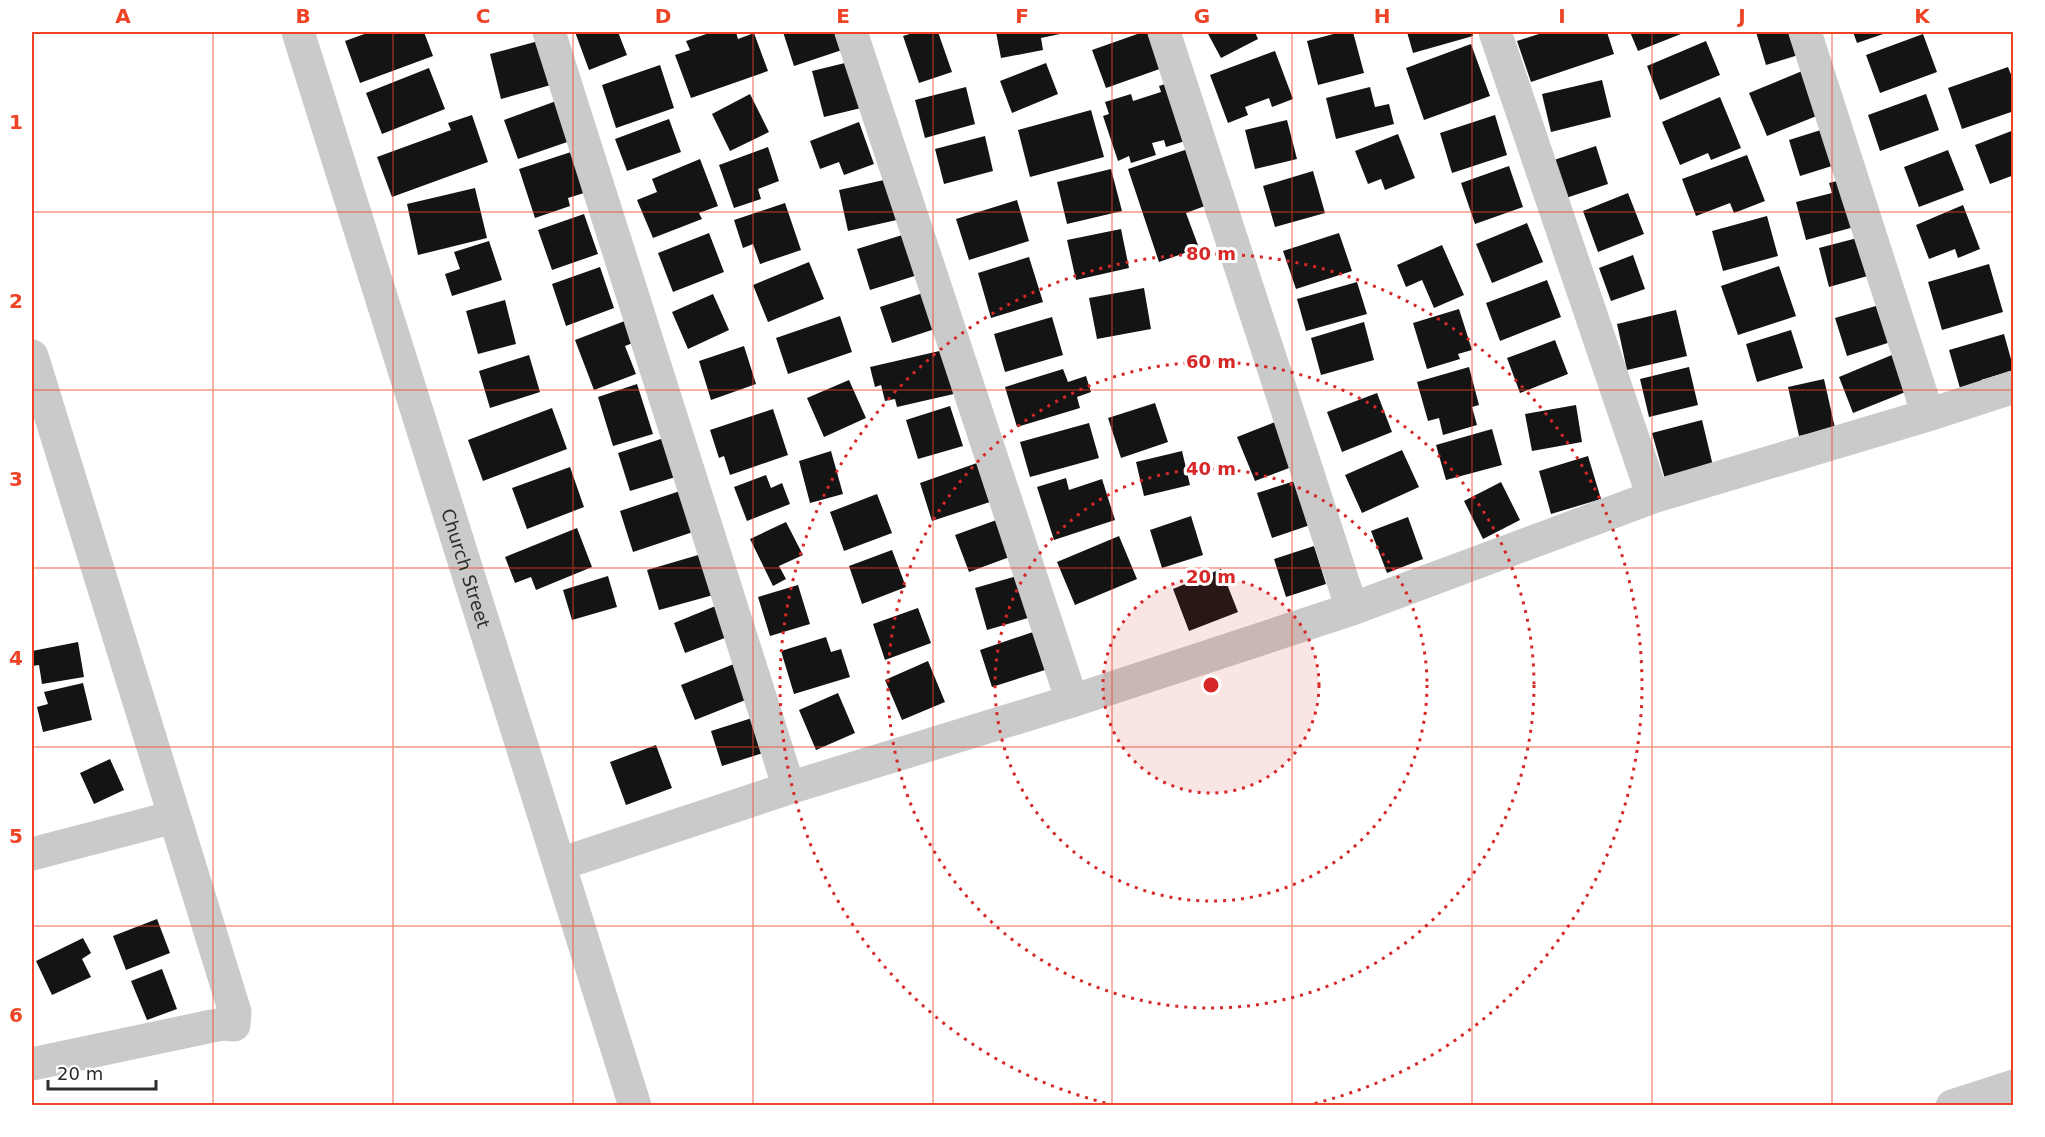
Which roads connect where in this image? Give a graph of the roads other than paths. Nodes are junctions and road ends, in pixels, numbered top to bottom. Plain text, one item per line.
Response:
1 (298, 32) edge
2 (549, 32) edge
3 (851, 32) edge
4 (1164, 32) edge
5 (1495, 32) edge
6 (1805, 32) edge
7 (32, 356) edge
8 (2013, 387) edge
9 (1928, 415) junction
10 (41, 421) edge
11 (1653, 497) junction
12 (1352, 609) junction
13 (1071, 701) junction
14 (789, 788) junction
15 (174, 817) junction
16 (32, 854) edge
17 (560, 864) junction
18 (32, 1064) edge
19 (2013, 1086) edge
20 (635, 1106) edge
21 (1952, 1106) edge

1 - 17 street, Church Street
2 - 14 street
3 - 13 street
4 - 12 street
5 - 11 street
6 - 9 street
7 - 10 street
8 - 9 street
9 - 11 street
10 - 15 street
11 - 12 street
12 - 13 street
13 - 14 street
14 - 17 street
15 - 16 street
15 - 18 street
17 - 20 street, Church Street
19 - 21 street

